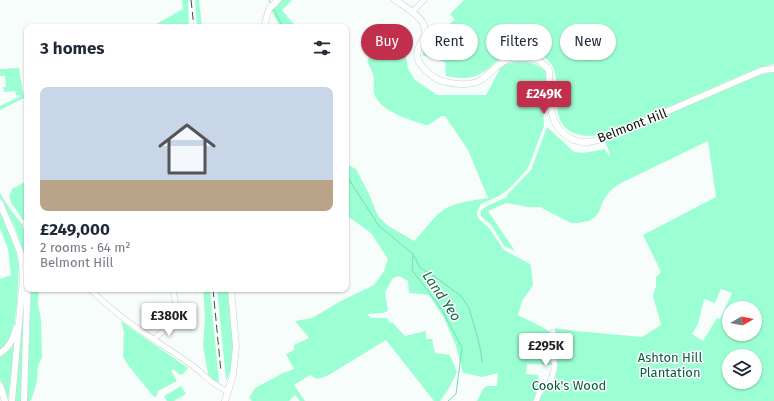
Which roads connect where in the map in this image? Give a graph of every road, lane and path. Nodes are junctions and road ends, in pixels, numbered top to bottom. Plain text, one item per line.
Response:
1 (395, 0) edge
2 (424, 0) edge
3 (274, 4) edge
4 (412, 12) junction
5 (265, 24) edge
6 (774, 69) edge
7 (0, 203) edge
8 (22, 261) junction
9 (24, 268) edge
10 (27, 292) edge
11 (93, 292) edge
12 (173, 292) edge
13 (231, 292) edge
14 (20, 315) junction
15 (553, 332) dead end
16 (154, 339) junction
17 (0, 353) edge
18 (0, 385) edge
19 (227, 391) junction
20 (5, 401) edge
21 (12, 401) edge
22 (24, 401) edge
23 (225, 401) edge
24 (536, 401) edge

1 - 4 main road, Belmont Hill
2 - 4 street
3 - 5 main road
4 - 6 main road, Belmont Hill
7 - 8 main road
8 - 9 main road
8 - 14 main road
10 - 22 main road
11 - 16 street
12 - 16 street
13 - 19 main road
14 - 17 main road
14 - 21 main road
15 - 24 street
16 - 19 street
18 - 20 main road
19 - 23 main road

